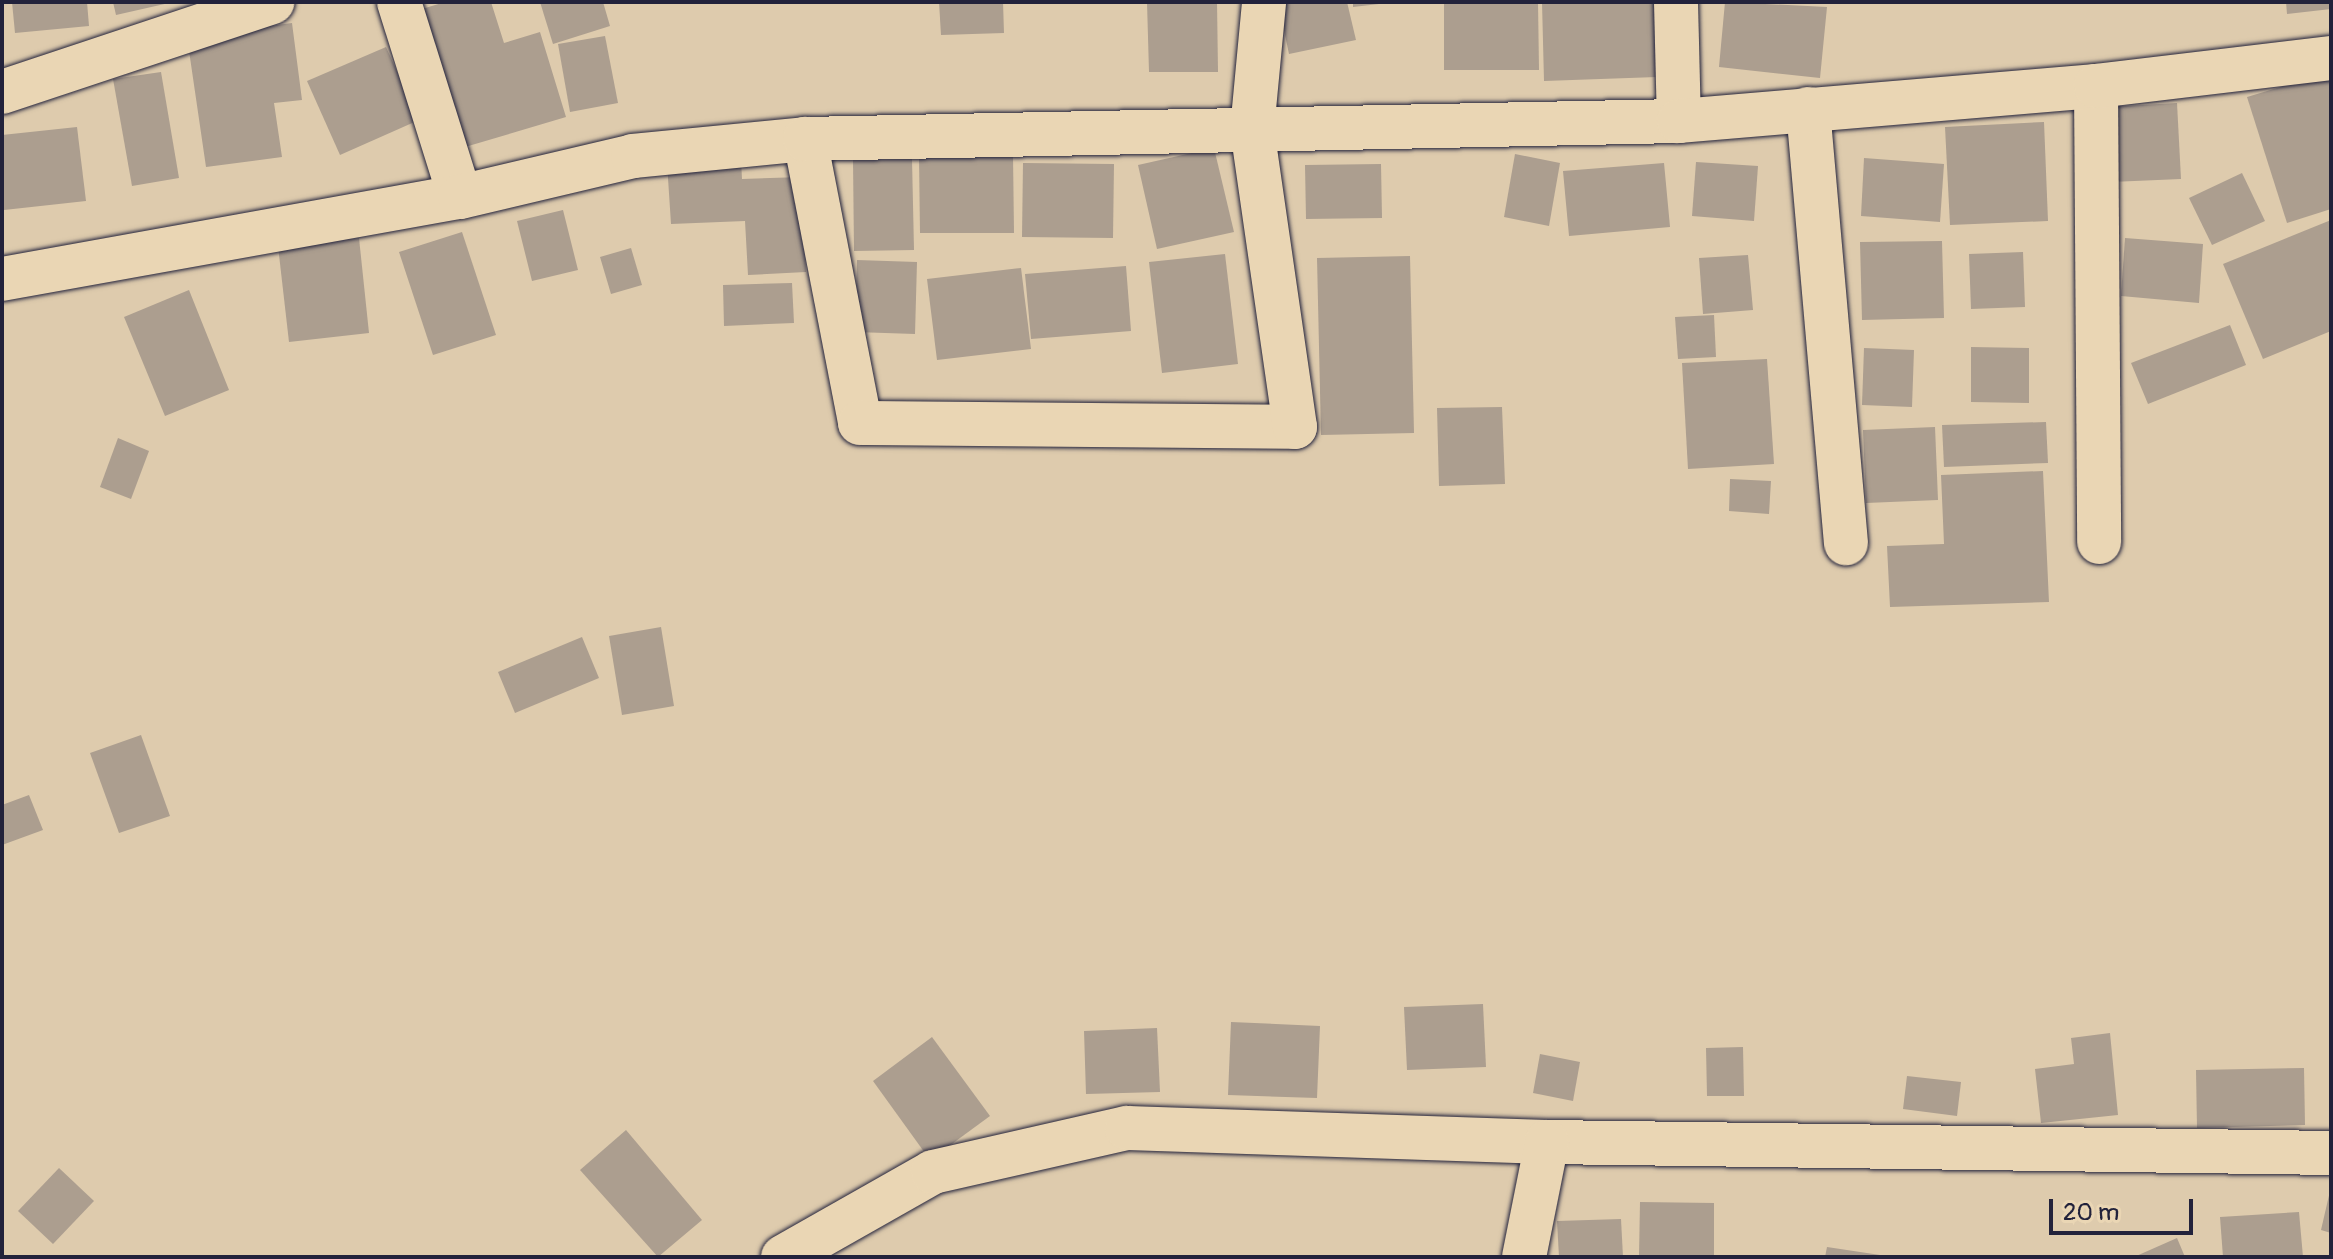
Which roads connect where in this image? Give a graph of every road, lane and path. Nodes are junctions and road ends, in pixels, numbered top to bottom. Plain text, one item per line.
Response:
1 (272, 2) edge
2 (399, 2) edge
3 (1264, 2) edge
4 (1676, 2) edge
5 (2331, 58) edge
6 (2096, 86) junction
7 (2, 92) edge
8 (1808, 109) junction
9 (1679, 121) junction
10 (1252, 130) junction
11 (805, 139) junction
12 (460, 197) junction
13 (2, 279) edge
14 (2099, 542) dead end
15 (1846, 543) dead end
16 (1547, 1142) junction
17 (2331, 1153) edge
18 (783, 1257) edge
19 (1524, 1257) edge

1 - 7 street
2 - 12 street
3 - 10 street
4 - 9 street
5 - 6 street
6 - 8 street
6 - 14 street
8 - 9 street
8 - 15 street
9 - 10 street
10 - 11 street
10 - 11 street
11 - 12 street
12 - 13 street
16 - 17 street
16 - 18 street
16 - 19 street

